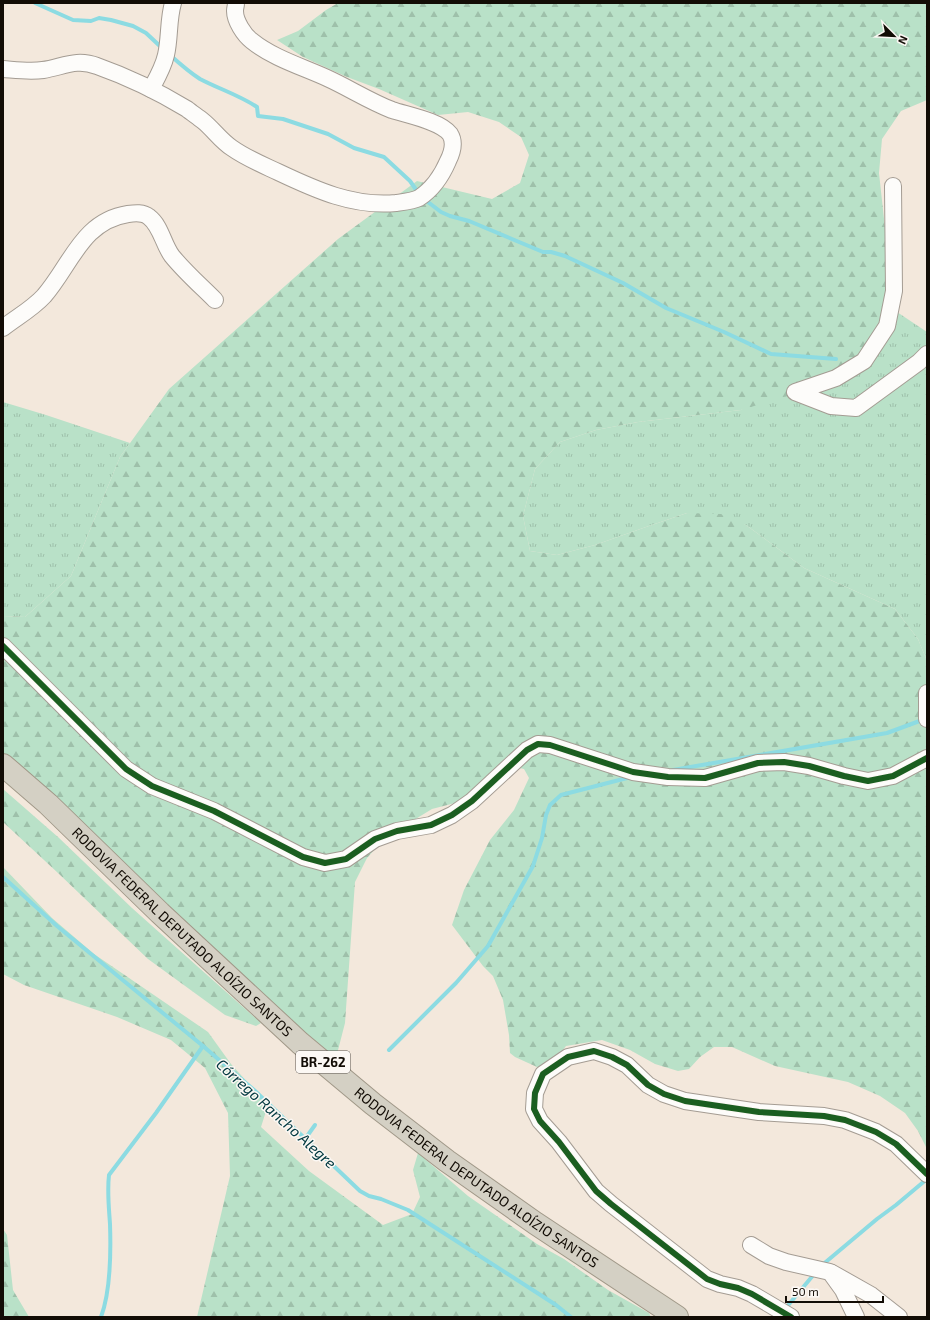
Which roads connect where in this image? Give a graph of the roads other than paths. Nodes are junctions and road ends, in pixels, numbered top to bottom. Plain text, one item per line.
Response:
1 (173, 3) edge
2 (236, 3) edge
3 (3, 69) edge
4 (151, 89) junction
5 (893, 186) dead end
6 (215, 300) dead end
7 (3, 328) edge
8 (927, 354) edge
9 (3, 646) edge
10 (927, 693) edge
11 (927, 720) edge
12 (927, 758) edge
13 (3, 765) edge
14 (927, 1174) edge
15 (750, 1245) dead end
16 (830, 1272) junction
17 (677, 1317) edge
18 (791, 1317) edge
19 (856, 1317) edge
20 (898, 1317) edge

1 - 4 street
2 - 4 street
3 - 4 street
5 - 8 street
6 - 7 street
9 - 12 street
10 - 11 street
13 - 17 highway, RODOVIA FEDERAL DEPUTADO ALOÍZIO SANTOS / BR-262
14 - 18 street
15 - 16 street
16 - 19 street
16 - 20 street

